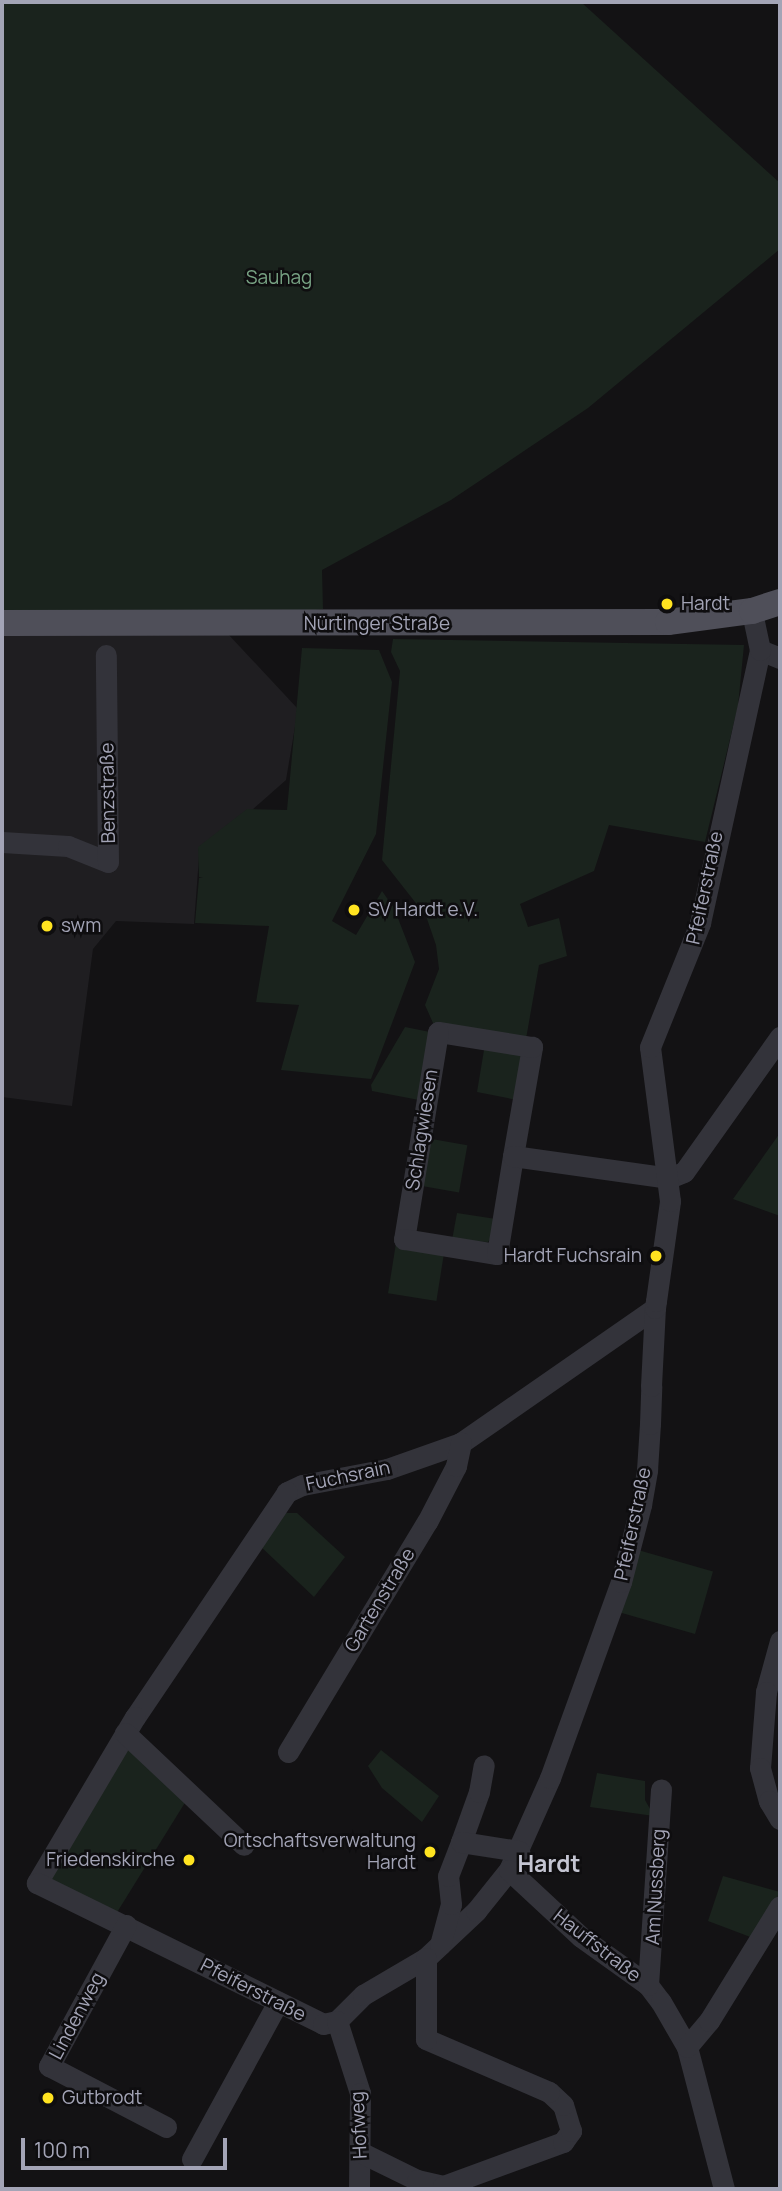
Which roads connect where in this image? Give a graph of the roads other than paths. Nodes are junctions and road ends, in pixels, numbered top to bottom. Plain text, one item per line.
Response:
1 (780, 602) edge
2 (752, 611) junction
3 (2, 623) edge
4 (760, 650) junction
5 (106, 655) dead end
6 (780, 658) edge
7 (2, 842) edge
8 (780, 1037) edge
9 (771, 1066) edge
10 (513, 1156) junction
11 (669, 1178) junction
12 (655, 1308) junction
13 (461, 1443) junction
14 (780, 1641) edge
15 (125, 1733) junction
16 (288, 1752) dead end
17 (484, 1765) dead end
18 (661, 1789) dead end
19 (780, 1819) edge
20 (461, 1842) junction
21 (244, 1844) dead end
22 (519, 1851) junction
23 (509, 1870) junction
24 (37, 1883) joint
25 (780, 1906) edge
26 (126, 1925) junction
27 (432, 1953) junction
28 (648, 1985) junction
29 (278, 2002) junction
30 (337, 2021) junction
31 (687, 2047) junction
32 (166, 2127) dead end
33 (362, 2153) junction
34 (192, 2159) dead end
35 (359, 2189) edge
36 (724, 2189) edge

1 - 2 main road, Nürtinger Straße
2 - 3 main road, Nürtinger Straße
2 - 4 street, Pfeiferstraße
4 - 6 street
4 - 11 street, Pfeiferstraße
5 - 7 street, Benzstraße
8 - 9 street
9 - 11 street
10 - 10 street, Schlagwiesen
10 - 11 street
11 - 12 street, Pfeiferstraße
12 - 13 street, Fuchsrain
12 - 22 street, Pfeiferstraße
13 - 15 street, Fuchsrain
13 - 16 street, Gartenstraße
14 - 19 street
15 - 21 street
15 - 24 street, Fuchsrain
17 - 20 street
18 - 28 street, Am Nussberg
20 - 22 street
20 - 27 street
22 - 23 street, Pfeiferstraße
23 - 27 street, Pfeiferstraße
23 - 28 street, Hauffstraße
24 - 26 street, Pfeiferstraße
25 - 31 street
26 - 29 street, Pfeiferstraße
26 - 32 street, Lindenweg
27 - 30 street, Pfeiferstraße
27 - 33 street
28 - 31 street, Hauffstraße
29 - 30 street, Pfeiferstraße
29 - 34 street
30 - 33 street, Hofweg
31 - 36 street, Hauffstraße
33 - 35 street, Hofweg

